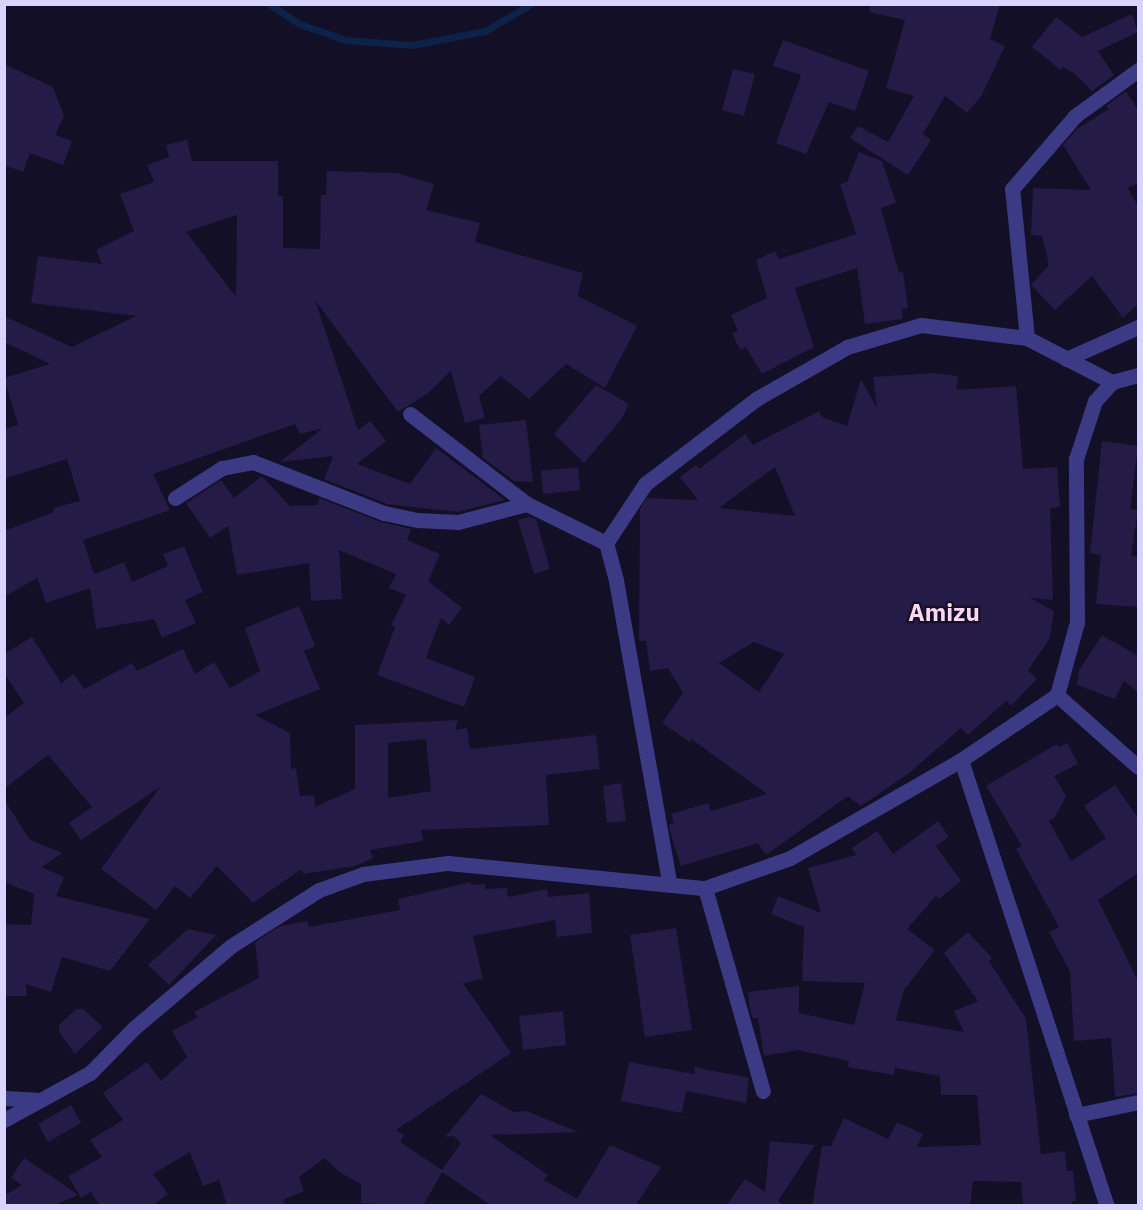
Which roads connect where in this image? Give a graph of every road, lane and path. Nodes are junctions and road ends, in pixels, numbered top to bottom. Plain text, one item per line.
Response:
1 (1138, 70) edge
2 (1138, 327) edge
3 (1027, 338) junction
4 (1066, 359) junction
5 (1138, 375) edge
6 (1112, 382) junction
7 (410, 414) dead end
8 (175, 498) dead end
9 (527, 504) junction
10 (606, 543) junction
11 (1057, 695) junction
12 (961, 760) junction
13 (1138, 767) edge
14 (669, 882) junction
15 (705, 888) junction
16 (763, 1091) dead end
17 (4, 1098) edge
18 (37, 1100) junction
19 (1138, 1102) edge
20 (1076, 1115) junction
21 (4, 1120) edge
22 (1107, 1206) edge

1 - 3 street
2 - 4 street
3 - 4 street
3 - 10 street
4 - 6 street
5 - 6 street
6 - 11 street
7 - 9 street
8 - 9 street
9 - 10 street
10 - 14 street
11 - 12 street
11 - 13 street
12 - 15 street
12 - 20 street
14 - 15 street
14 - 18 street
15 - 16 street
17 - 18 street
18 - 21 street
19 - 20 street
20 - 22 street

